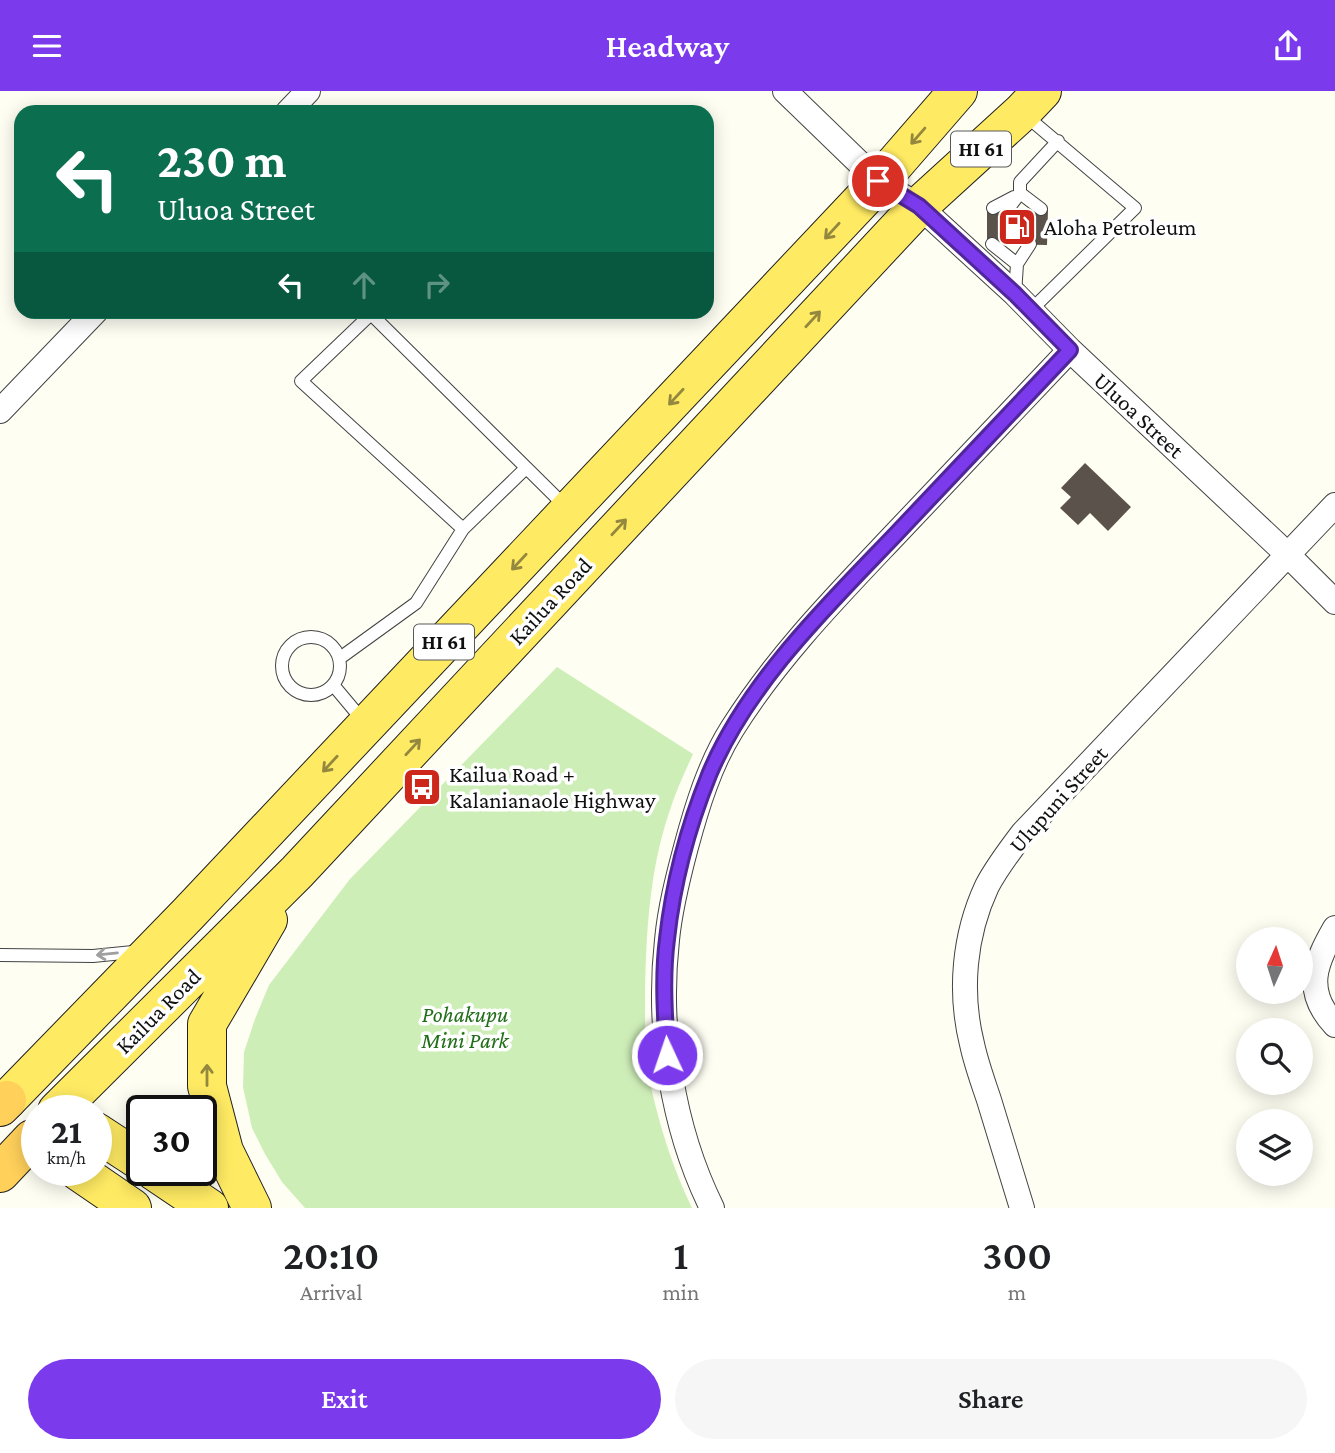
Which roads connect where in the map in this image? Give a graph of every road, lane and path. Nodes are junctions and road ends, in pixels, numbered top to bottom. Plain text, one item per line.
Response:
1 (308, 91) edge
2 (785, 91) edge
3 (958, 91) edge
4 (1032, 101) edge
5 (295, 105) edge
6 (1058, 141) junction
7 (878, 181) junction
8 (1020, 193) junction
9 (919, 206) junction
10 (993, 208) dead end
11 (1008, 209) dead end
12 (1036, 209) dead end
13 (992, 244) dead end
14 (1007, 244) dead end
15 (1035, 245) dead end
16 (1017, 264) junction
17 (1023, 302) junction
18 (88, 319) edge
19 (366, 319) edge
20 (376, 319) edge
21 (1070, 350) junction
22 (0, 411) edge
23 (526, 468) junction
24 (1335, 505) edge
25 (569, 510) junction
26 (463, 529) junction
27 (1288, 555) junction
28 (1335, 601) edge
29 (453, 633) junction
30 (340, 658) junction
31 (487, 669) junction
32 (334, 686) junction
33 (367, 725) junction
34 (297, 872) junction
35 (188, 914) junction
36 (1335, 928) edge
37 (0, 955) edge
38 (1335, 1025) edge
39 (77, 1095) edge
40 (2, 1100) edge
41 (21, 1110) edge
42 (21, 1152) edge
43 (0, 1173) edge
44 (100, 1186) edge
45 (176, 1186) edge
46 (132, 1208) edge
47 (209, 1208) edge
48 (252, 1208) edge
49 (712, 1208) edge
50 (1022, 1208) edge

1 - 5 street
2 - 7 street, Uluoa Street
3 -> 7 main road, Kailua Road / HI 61
4 - 6 lane
4 - 9 main road, Kailua Road / HI 61
6 - 8 lane
6 - 17 lane
7 - 9 street, Uluoa Street
7 -> 25 main road, Kailua Road / HI 61
8 - 10 lane
8 - 11 lane
8 - 12 lane
9 - 17 street, Uluoa Street
31 -> 9 main road, Kailua Road / HI 61
13 - 16 lane
14 - 16 lane
15 - 16 lane
16 - 17 lane
17 - 21 street, Uluoa Street
18 - 22 street
19 - 26 lane
20 - 23 lane
21 - 27 street, Uluoa Street
21 - 49 street
23 - 25 lane
23 - 26 lane
24 - 27 street, Ulupuni Street
25 -> 29 main road, Kailua Road / HI 61
26 - 30 lane
27 - 28 street, Uluoa Street
27 - 50 street, Ulupuni Street
29 - 31 main road
29 - 33 main road, Kailua Road / HI 61
30 - 32 lane
30 - 32 lane
34 -> 31 main road, Kailua Road / HI 61
32 - 33 lane
33 -> 35 main road, Kailua Road / HI 61
34 - 39 main road, Kailua Road / HI 61
48 -> 34 main road
35 -> 37 lane
35 - 40 main road, Kailua Road / HI 61
36 - 38 street
40 - 41 main road
42 - 43 highway, HI 61
44 - 46 main road
45 - 47 main road

